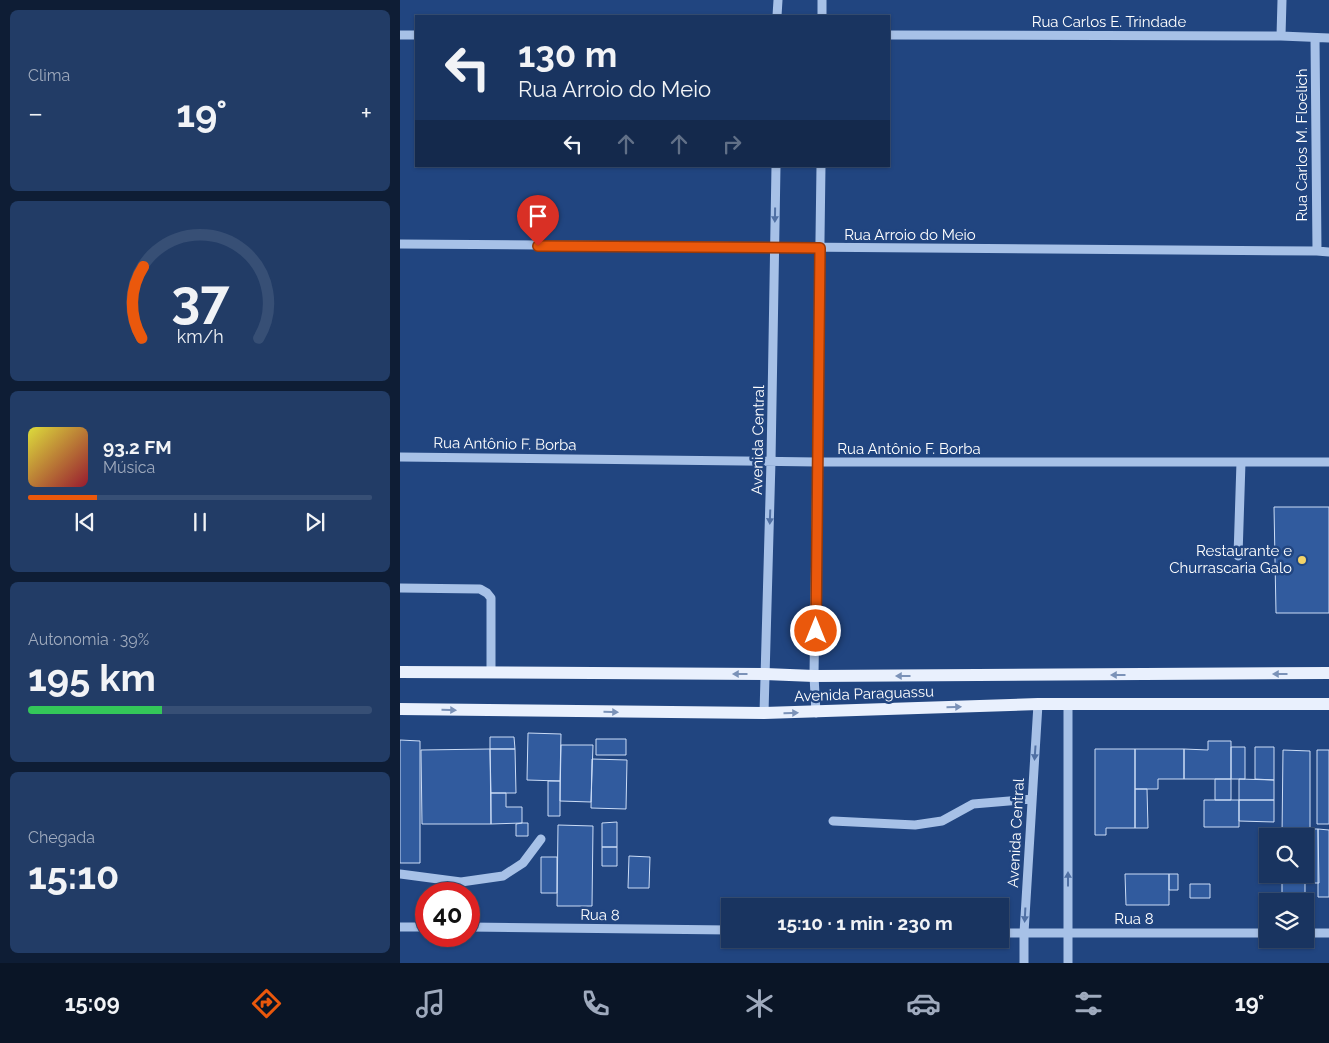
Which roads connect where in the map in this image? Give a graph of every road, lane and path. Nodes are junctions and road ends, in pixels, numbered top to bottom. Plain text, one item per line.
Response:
1 (778, 0) edge
2 (822, 0) edge
3 (1282, 0) edge
4 (778, 15) edge
5 (822, 15) edge
6 (400, 35) edge
7 (415, 35) edge
8 (890, 36) edge
9 (1281, 36) junction
10 (1315, 38) junction
11 (1329, 38) edge
12 (776, 167) edge
13 (821, 167) edge
14 (400, 244) edge
15 (774, 248) junction
16 (820, 248) junction
17 (1317, 251) junction
18 (1329, 252) edge
19 (400, 457) edge
20 (772, 461) junction
21 (817, 462) junction
22 (1241, 462) junction
23 (1329, 462) edge
24 (1238, 556) dead end
25 (400, 588) edge
26 (400, 672) edge
27 (490, 672) junction
28 (1329, 673) edge
29 (765, 674) junction
30 (814, 676) junction
31 (1038, 704) junction
32 (1329, 704) edge
33 (1068, 705) junction
34 (400, 709) edge
35 (816, 712) junction
36 (764, 714) junction
37 (1032, 799) junction
38 (833, 821) dead end
39 (541, 840) dead end
40 (400, 874) edge
41 (400, 927) edge
42 (415, 927) edge
43 (480, 927) edge
44 (721, 930) edge
45 (1069, 932) junction
46 (1009, 933) edge
47 (1024, 933) junction
48 (1259, 933) edge
49 (1314, 933) edge
50 (1329, 933) edge
51 (1024, 963) edge
52 (1068, 963) edge

1 - 4 street
2 - 5 street
3 - 9 street
6 - 7 street
8 - 9 street, Rua Carlos E. Trindade
9 - 10 street, Rua Carlos E. Trindade
10 - 11 street, Rua Carlos E. Trindade
10 - 17 street, Rua Carlos M. Floelich
12 -> 15 street, Avenida Central
13 - 16 street
14 - 15 street, Rua Arroio do Meio
15 - 16 street, Rua Arroio do Meio
15 - 20 street, Avenida Central
16 - 17 street, Rua Arroio do Meio
16 - 21 street
17 - 18 street, Rua Arroio do Meio
19 - 20 street, Rua Antônio F. Borba
20 - 21 street, Rua Antônio F. Borba
20 -> 29 street, Avenida Central
21 - 22 street, Rua Antônio F. Borba
21 - 30 street
22 - 23 street, Rua Antônio F. Borba
22 - 24 street
25 - 27 street
26 - 27 main road, Avenida Paraguassu
29 -> 27 main road, Avenida Paraguassu
28 -> 30 main road, Avenida Paraguassu
29 - 30 main road, Avenida Paraguassu
29 - 36 street, Avenida Central
30 - 35 street
31 - 33 main road, Avenida Paraguassu
35 -> 31 main road, Avenida Paraguassu
31 -> 37 street, Avenida Central
32 - 33 main road, Avenida Paraguassu
45 -> 33 street
34 -> 36 main road, Avenida Paraguassu
36 -> 35 main road, Avenida Paraguassu
37 - 38 street
37 -> 47 street, Avenida Central
39 - 40 street
41 - 42 street
43 - 44 street, Rua 8
45 - 47 street, Rua 8
45 - 48 street, Rua 8
45 - 52 street
46 - 47 street, Rua 8
47 - 51 street, Avenida Central
49 - 50 street

